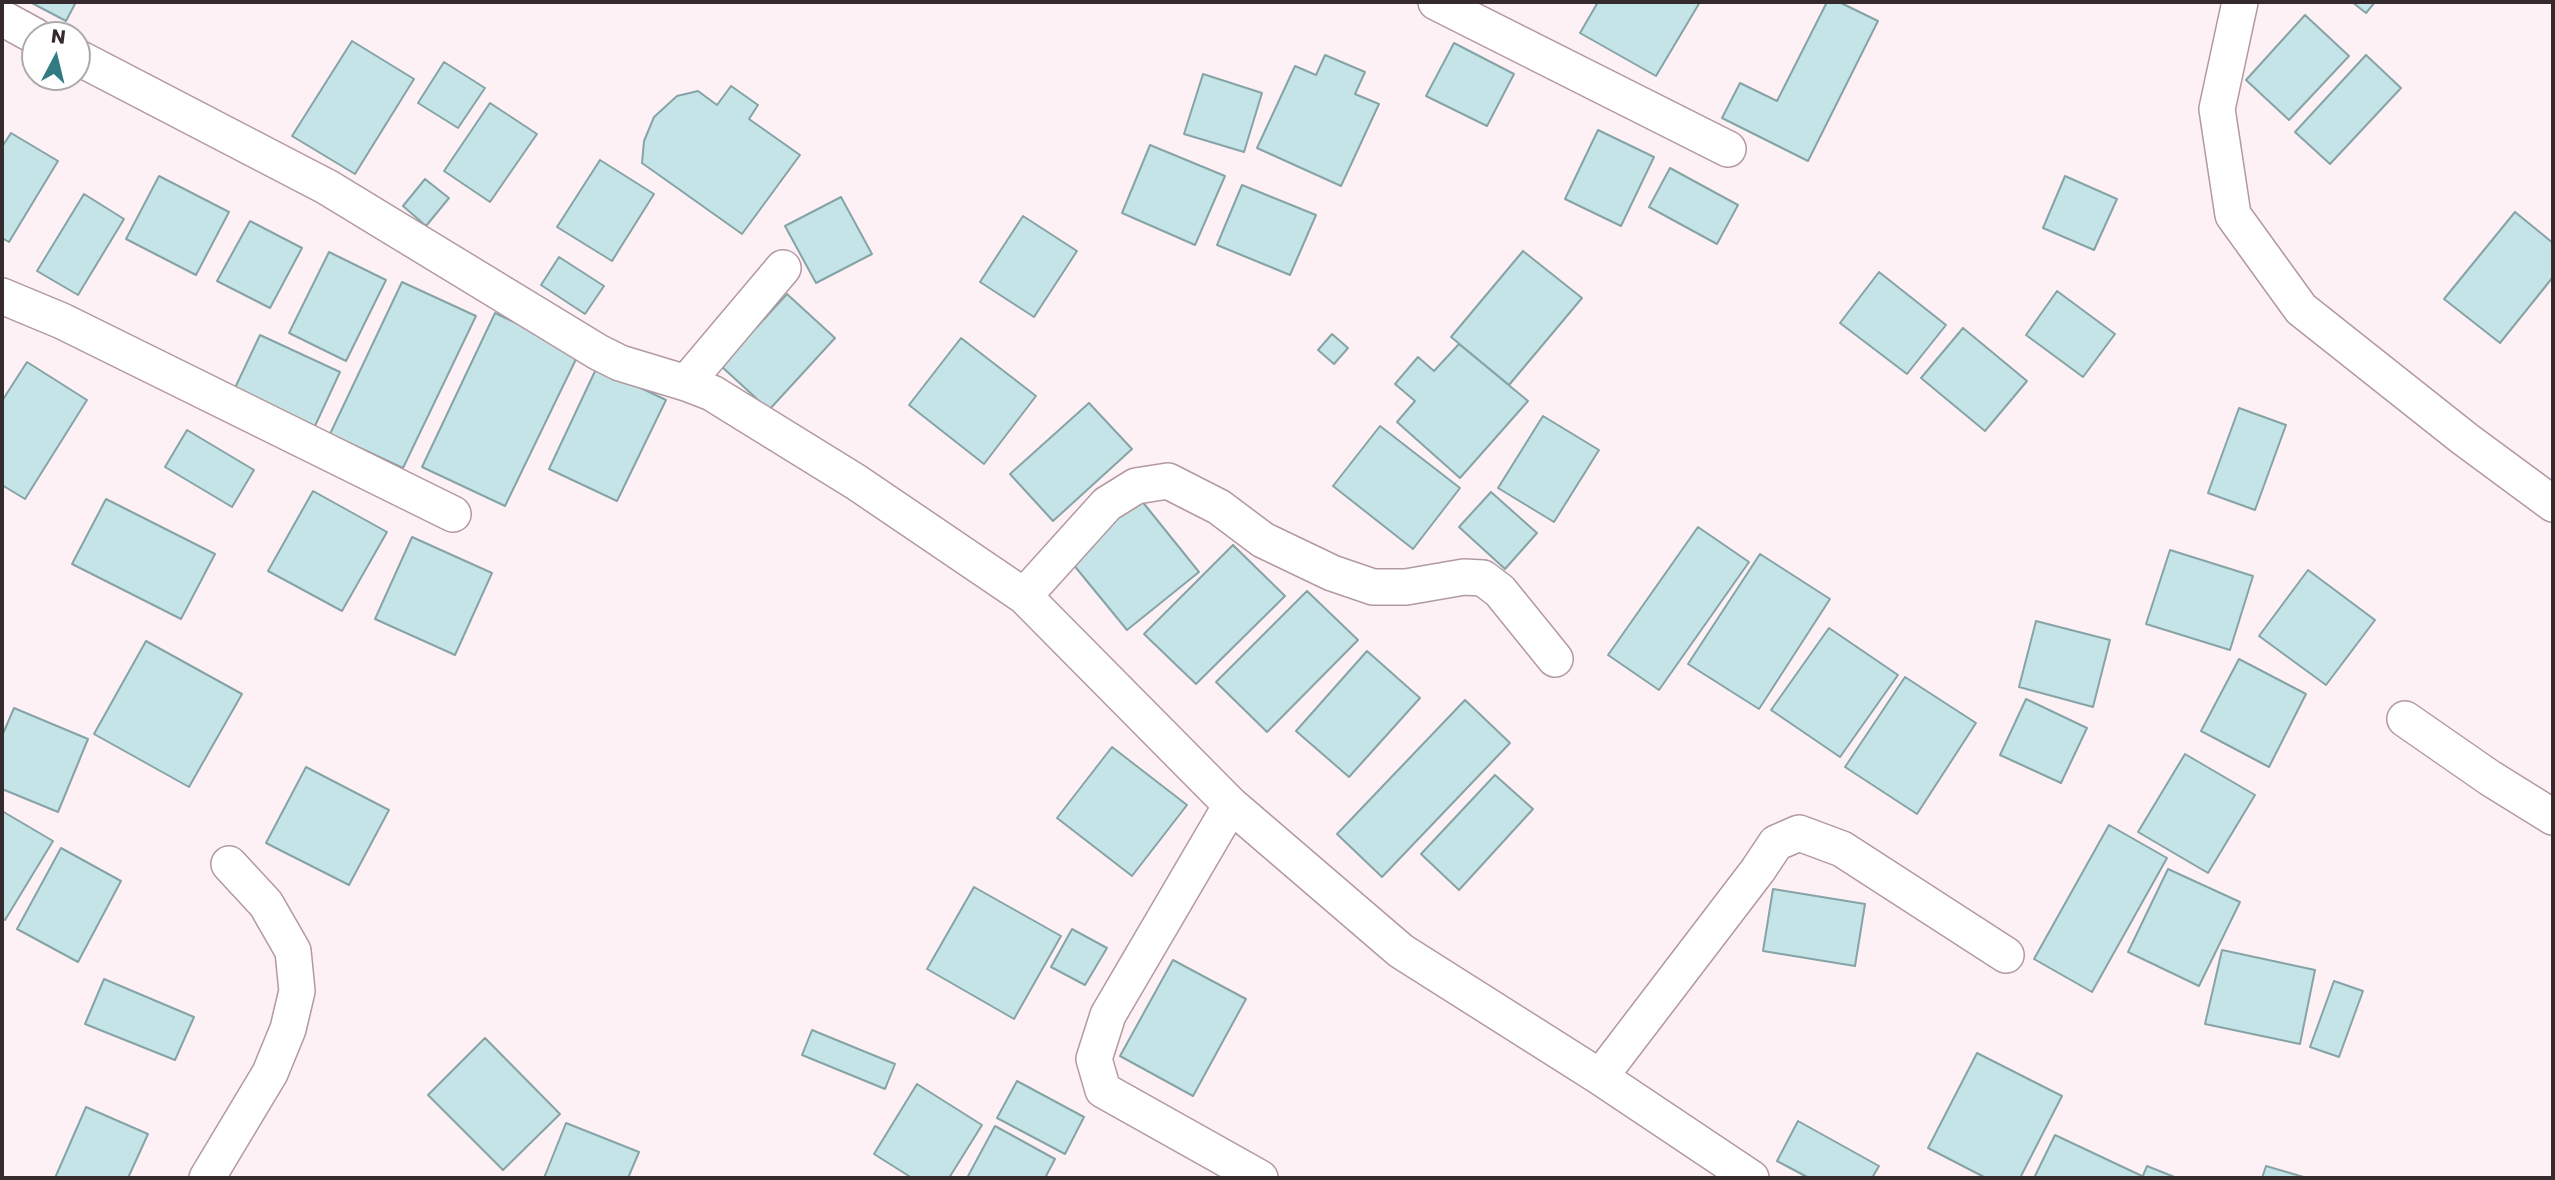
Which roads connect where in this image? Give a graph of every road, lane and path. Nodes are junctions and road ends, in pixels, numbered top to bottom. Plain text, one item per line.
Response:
1 (1436, 2) edge
2 (2240, 2) edge
3 (2, 18) edge
4 (21, 28) edge
5 (91, 64) edge
6 (1728, 149) dead end
7 (783, 268) dead end
8 (2, 296) edge
9 (686, 383) junction
10 (2553, 504) edge
11 (453, 514) dead end
12 (1024, 596) junction
13 (1555, 659) dead end
14 (2405, 719) dead end
15 (1231, 805) junction
16 (2553, 817) edge
17 (229, 864) dead end
18 (2006, 955) dead end
19 (1600, 1077) junction
20 (207, 1178) edge
21 (1260, 1178) edge
22 (1751, 1178) edge

1 - 6 street
2 - 10 street
3 - 4 street
5 - 9 street
7 - 9 street
8 - 11 street
9 - 12 street
12 - 13 street
12 - 15 street
14 - 16 street
15 - 19 street
15 - 21 street
17 - 20 street
18 - 19 street
19 - 22 street

